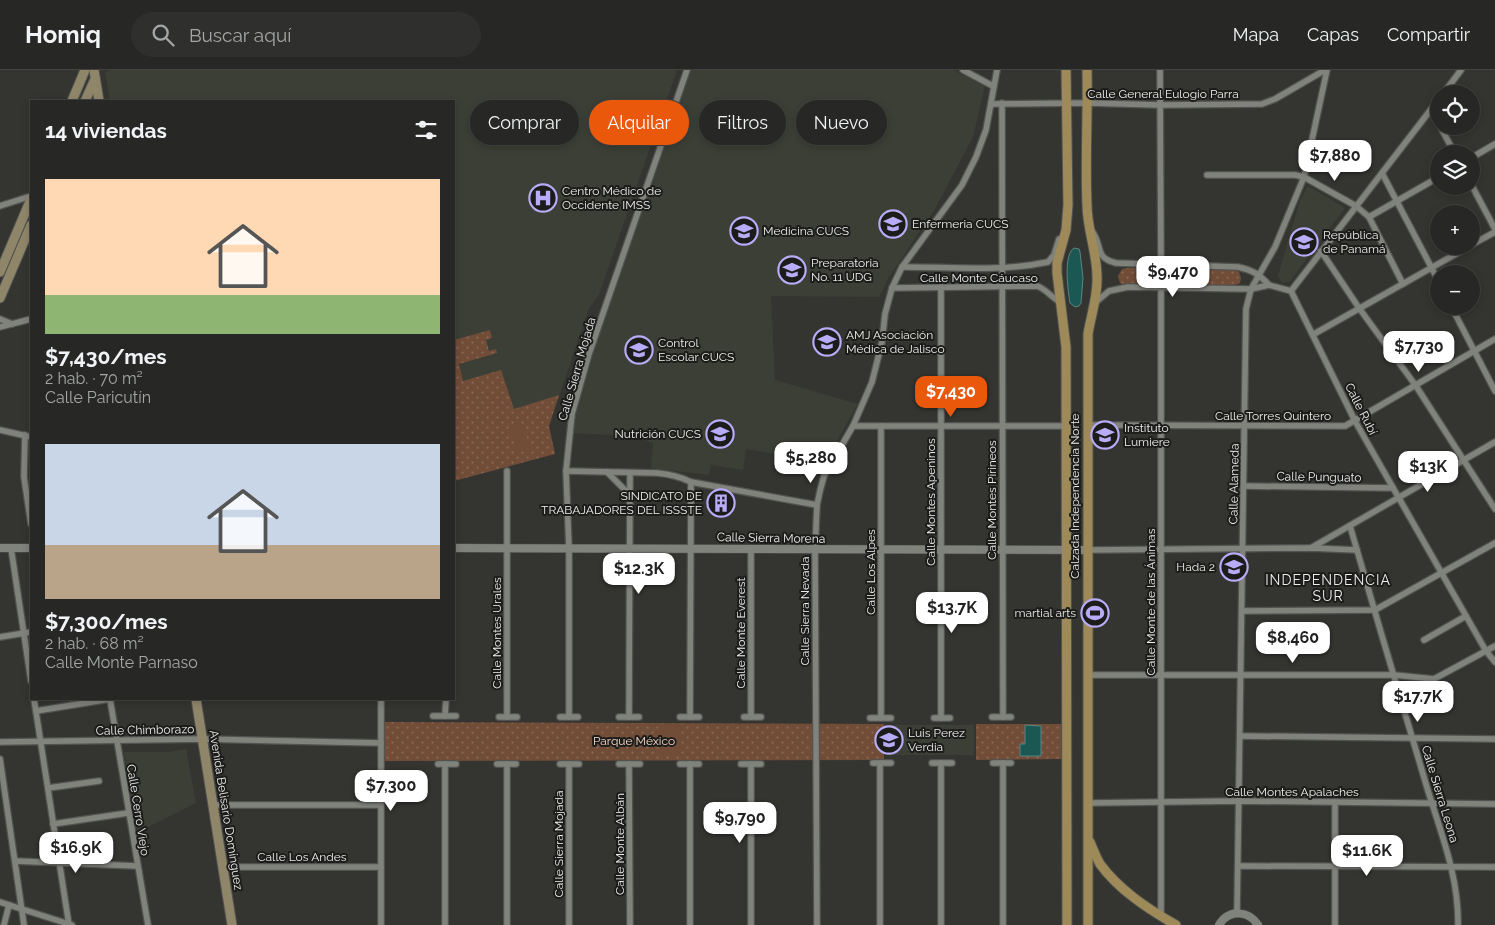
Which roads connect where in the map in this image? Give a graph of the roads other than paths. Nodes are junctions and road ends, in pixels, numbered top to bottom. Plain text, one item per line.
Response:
1 (85, 70) edge
2 (687, 70) edge
3 (997, 70) edge
4 (1066, 70) edge
5 (1087, 70) edge
6 (1160, 70) edge
7 (1326, 70) edge
8 (1462, 70) edge
9 (965, 71) edge
10 (96, 73) edge
11 (1450, 85) edge
12 (993, 86) junction
13 (72, 100) edge
14 (85, 100) edge
15 (99, 100) edge
16 (1002, 103) junction
17 (1067, 103) junction
18 (1088, 103) junction
19 (991, 104) junction
20 (1161, 105) junction
21 (1430, 110) edge
22 (1495, 144) edge
23 (1480, 153) edge
24 (1382, 173) junction
25 (1207, 175) dead end
26 (1304, 177) junction
27 (1430, 182) edge
28 (1477, 195) edge
29 (30, 198) edge
30 (30, 200) edge
31 (1397, 201) junction
32 (0, 206) edge
33 (1356, 206) junction
34 (1369, 217) junction
35 (30, 227) edge
36 (1089, 227) junction
37 (1066, 230) junction
38 (1495, 231) edge
39 (1480, 240) edge
40 (1321, 251) junction
41 (1454, 255) edge
42 (1161, 264) junction
43 (1436, 265) edge
44 (1430, 266) edge
45 (902, 267) junction
46 (1002, 267) junction
47 (1430, 269) edge
48 (0, 272) edge
49 (1259, 274) junction
50 (1403, 284) junction
51 (1269, 285) junction
52 (1002, 286) junction
53 (941, 287) junction
54 (892, 288) junction
55 (1161, 288) junction
56 (1251, 289) junction
57 (1291, 291) junction
58 (0, 298) edge
59 (1060, 302) junction
60 (1092, 308) junction
61 (1359, 308) junction
62 (1456, 315) edge
63 (0, 319) edge
64 (30, 319) edge
65 (13, 324) junction
66 (0, 328) edge
67 (1314, 334) junction
68 (1495, 339) edge
69 (1475, 352) junction
70 (1416, 386) junction
71 (1495, 391) edge
72 (1355, 420) junction
73 (1088, 425) junction
74 (853, 426) junction
75 (881, 426) junction
76 (941, 426) junction
77 (1002, 426) junction
78 (1067, 426) junction
79 (1161, 426) junction
80 (1245, 426) junction
81 (0, 430) edge
82 (28, 436) edge
83 (1495, 442) edge
84 (1463, 460) junction
85 (507, 471) dead end
86 (566, 471) junction
87 (607, 472) junction
88 (630, 472) junction
89 (691, 482) junction
90 (1244, 486) junction
91 (1393, 488) junction
92 (629, 494) junction
93 (1399, 498) junction
94 (816, 505) junction
95 (1495, 509) edge
96 (30, 517) edge
97 (1350, 526) junction
98 (1495, 543) edge
99 (0, 548) edge
100 (11, 548) junction
101 (30, 548) edge
102 (455, 548) edge
103 (507, 548) junction
104 (569, 548) junction
105 (690, 548) junction
106 (1311, 548) junction
107 (629, 549) junction
108 (751, 549) junction
109 (1161, 549) junction
110 (1243, 549) junction
111 (815, 550) junction
112 (941, 550) junction
113 (1002, 550) junction
114 (1068, 550) junction
115 (1088, 550) junction
116 (1357, 550) junction
117 (881, 551) junction
118 (1442, 573) junction
119 (1375, 610) junction
120 (1242, 611) junction
121 (1466, 616) junction
122 (30, 632) edge
123 (24, 634) junction
124 (0, 637) edge
125 (1424, 640) dead end
126 (1495, 646) edge
127 (1486, 651) junction
128 (1495, 662) edge
129 (30, 667) edge
130 (1241, 674) junction
131 (1088, 675) junction
132 (1161, 675) junction
133 (1394, 675) junction
134 (34, 700) edge
135 (104, 700) edge
136 (110, 700) edge
137 (196, 700) edge
138 (381, 700) edge
139 (446, 700) edge
140 (36, 711) junction
141 (433, 716) dead end
142 (446, 716) junction
143 (456, 716) dead end
144 (499, 717) dead end
145 (507, 717) junction
146 (517, 717) dead end
147 (560, 717) dead end
148 (569, 717) junction
149 (578, 717) dead end
150 (619, 717) dead end
151 (629, 717) junction
152 (638, 717) dead end
153 (680, 717) dead end
154 (690, 717) junction
155 (699, 717) dead end
156 (744, 717) dead end
157 (751, 717) junction
158 (992, 717) dead end
159 (1002, 717) junction
160 (1011, 717) dead end
161 (761, 718) dead end
162 (870, 718) dead end
163 (880, 718) junction
164 (891, 718) dead end
165 (934, 718) dead end
166 (941, 718) junction
167 (950, 718) dead end
168 (1240, 736) junction
169 (1412, 737) junction
170 (203, 739) junction
171 (1495, 739) edge
172 (39, 741) junction
173 (117, 741) junction
174 (0, 742) edge
175 (381, 743) junction
176 (0, 759) edge
177 (873, 763) dead end
178 (880, 763) junction
179 (891, 763) dead end
180 (932, 763) dead end
181 (941, 763) junction
182 (952, 763) dead end
183 (993, 763) dead end
184 (1003, 763) junction
185 (1011, 763) dead end
186 (438, 764) dead end
187 (446, 764) junction
188 (456, 764) dead end
189 (497, 764) dead end
190 (507, 764) junction
191 (516, 764) dead end
192 (560, 764) dead end
193 (569, 764) junction
194 (579, 764) dead end
195 (618, 764) dead end
196 (629, 764) junction
197 (640, 764) dead end
198 (680, 764) dead end
199 (690, 764) junction
200 (699, 764) dead end
201 (742, 764) dead end
202 (751, 764) junction
203 (761, 764) dead end
204 (99, 780) dead end
205 (48, 788) junction
206 (1239, 801) junction
207 (1161, 802) junction
208 (1335, 802) junction
209 (1431, 803) junction
210 (381, 804) junction
211 (1088, 804) junction
212 (1495, 804) edge
213 (213, 805) junction
214 (128, 813) junction
215 (53, 824) junction
216 (1089, 839) junction
217 (15, 861) junction
218 (59, 863) junction
219 (138, 866) junction
220 (1238, 866) junction
221 (1335, 866) junction
222 (1452, 866) junction
223 (1495, 866) edge
224 (223, 867) junction
225 (381, 867) junction
226 (0, 902) edge
227 (9, 905) junction
228 (22, 910) junction
229 (1237, 913) junction
230 (1161, 916) junction
231 (4, 925) edge
232 (24, 925) edge
233 (70, 925) edge
234 (148, 925) edge
235 (232, 925) edge
236 (381, 925) edge
237 (446, 925) edge
238 (507, 925) edge
239 (569, 925) edge
240 (630, 925) edge
241 (690, 925) edge
242 (751, 925) edge
243 (817, 925) edge
244 (880, 925) edge
245 (941, 925) edge
246 (1003, 925) edge
247 (1068, 925) edge
248 (1088, 925) edge
249 (1176, 925) edge
250 (1219, 925) edge
251 (1258, 925) edge
252 (1335, 925) edge
253 (1458, 925) edge

1 - 13 main road
2 - 86 street, Calle Sierra Mojada
3 - 12 street, Calle Sierra Nevada
4 - 17 main road, Calzada Independencia Norte
5 - 18 main road, Calzada Independencia Norte
6 - 20 street
7 - 20 street, Calle General Eulogio Parra
7 - 26 street, Calle Alameda
8 - 11 street
9 - 12 street
10 - 14 main road
10 - 15 main road
12 - 19 street, Calle Sierra Nevada
16 - 17 street, Calle General Eulogio Parra
16 - 19 street, Calle General Eulogio Parra
16 - 46 street, Calle Montes Pirineos
17 - 18 street, Calle General Eulogio Parra
17 - 37 main road, Calzada Independencia Norte
18 - 20 street, Calle General Eulogio Parra
18 - 36 main road, Calzada Independencia Norte
19 - 45 street, Calle Sierra Nevada
20 - 42 street
21 - 24 street
22 - 23 street
24 - 31 street
24 - 33 street
25 - 26 street
26 - 33 street
26 - 49 street, Calle Alameda
27 - 31 street
28 - 38 street
29 - 32 street
30 - 48 main road
31 - 34 street
31 - 44 street
33 - 34 street
33 - 40 street
34 - 50 street
35 - 58 main road
36 - 42 street
36 - 60 main road, Calzada Independencia Norte
37 - 46 street, Calle Monte Cáucaso
37 - 59 main road, Calzada Independencia Norte
38 - 39 street
40 - 57 street
40 - 61 street
41 - 43 street
42 - 49 street
45 - 46 street, Calle Monte Cáucaso
45 - 54 street, Calle Sierra Nevada
46 - 52 street, Calle Montes Pirineos
47 - 50 street
49 - 51 street
49 - 56 street, Calle Alameda
50 - 61 street
51 - 56 street
51 - 57 street
52 - 53 street, Calle Monte Cáucaso
52 - 59 street, Calle Monte Cáucaso
52 - 77 street, Calle Montes Pirineos
53 - 54 street, Calle Monte Cáucaso
53 - 76 street, Calle Montes Apeninos
54 - 74 street, Calle Sierra Nevada
55 - 56 street
55 - 60 street
55 - 79 street, Calle Monte de las Ánimas
56 - 80 street, Calle Alameda
57 - 67 street, Calle Rubí
59 - 78 main road, Calzada Independencia Norte
60 - 73 main road, Calzada Independencia Norte
61 - 67 street
61 - 70 street
62 - 69 street
63 - 65 street
64 - 65 street
65 - 66 street
67 - 72 street, Calle Rubí
68 - 69 street, Calle Torres Quintero
69 - 70 street, Calle Torres Quintero
69 - 71 street
70 - 72 street, Calle Torres Quintero
70 - 84 street
72 - 80 street, Calle Torres Quintero
72 - 91 street, Calle Rubí
73 - 79 street, Calle Torres Quintero
73 - 115 main road, Calzada Independencia Norte
74 - 75 street
74 - 94 street, Calle Sierra Nevada
75 - 76 street
75 - 117 street, Calle Los Alpes
76 - 77 street
76 - 112 street, Calle Montes Apeninos
77 - 78 street
77 - 113 street, Calle Montes Pirineos
78 - 114 main road, Calzada Independencia Norte
79 - 80 street, Calle Torres Quintero
79 - 109 street, Calle Monte de las Ánimas
80 - 90 street, Calle Alameda
81 - 82 street
82 - 96 street
83 - 84 street
84 - 93 street
84 - 95 street
85 - 103 street, Calle Montes Urales
86 - 87 street
86 - 104 street, Calle Sierra Mojada
87 - 88 street
87 - 92 street
88 - 89 street
88 - 92 street
89 - 94 street
89 - 105 street
90 - 91 street, Calle Punguato
90 - 110 street, Calle Alameda
91 - 93 street, Calle Rubí
92 - 107 street
93 - 97 street
93 - 118 street, Calle Rubí
94 - 111 street, Calle Sierra Nevada
97 - 106 street
97 - 116 street, Calle Sierra Leona
98 - 118 street
99 - 100 street
100 - 101 street
100 - 123 street
102 - 103 street, Calle Sierra Morena
103 - 104 street, Calle Sierra Morena
103 - 145 street, Calle Montes Urales
104 - 107 street, Calle Sierra Morena
104 - 148 street, Calle Sierra Mojada
105 - 107 street, Calle Sierra Morena
105 - 108 street, Calle Sierra Morena
105 - 154 street
106 - 110 street
106 - 116 street
107 - 151 street
108 - 111 street, Calle Sierra Morena
108 - 157 street, Calle Monte Everest
109 - 110 street
109 - 115 street
109 - 132 street, Calle Monte de las Ánimas
110 - 120 street, Calle Alameda
111 - 117 street, Calle Sierra Morena
111 - 243 street, Calle Sierra Nevada
112 - 113 street, Calle Sierra Morena
112 - 117 street, Calle Sierra Morena
112 - 166 street, Calle Montes Apeninos
113 - 114 street, Calle Sierra Morena
113 - 159 street, Calle Montes Pirineos
114 - 115 street, Calle Sierra Morena
114 - 247 main road, Calzada Independencia Norte
115 - 131 main road, Calzada Independencia Norte
116 - 119 street, Calle Sierra Leona
117 - 163 street, Calle Los Alpes
118 - 119 street
118 - 121 street, Calle Rubí
119 - 120 street
119 - 133 street, Calle Sierra Leona
120 - 130 street, Calle Alameda
121 - 125 street
121 - 127 street, Calle Rubí
122 - 123 street
123 - 124 street
123 - 129 street
126 - 127 street
127 - 128 street, Calle Rubí
127 - 133 street
130 - 132 street
130 - 133 street
130 - 168 street, Calle Alameda
131 - 132 street
131 - 211 main road, Calzada Independencia Norte
132 - 207 street, Calle Monte de las Ánimas
133 - 169 street, Calle Sierra Leona
134 - 140 street
135 - 140 street
136 - 173 street, Calle Cerro Viejo
137 - 170 main road, Avenida Belisario Domínguez
138 - 175 street
139 - 142 street
140 - 172 street
141 - 142 street
142 - 143 street
144 - 145 street
145 - 146 street
147 - 148 street
148 - 149 street
150 - 151 street
151 - 152 street
153 - 154 street
154 - 155 street
156 - 157 street
157 - 161 street
158 - 159 street
159 - 160 street
162 - 163 street
163 - 164 street
165 - 166 street
166 - 167 street
168 - 169 street
168 - 206 street, Calle Alameda
169 - 171 street
169 - 209 street, Calle Sierra Leona
170 - 173 street, Calle Chimborazo
170 - 175 street, Calle Chimborazo
170 - 213 main road, Avenida Belisario Domínguez
172 - 173 street, Calle Chimborazo
172 - 174 street, Calle Chimborazo
172 - 205 street
173 - 214 street, Calle Cerro Viejo
175 - 210 street
176 - 217 street
177 - 178 street
178 - 179 street
178 - 244 street
180 - 181 street
181 - 182 street
181 - 245 street
183 - 184 street
184 - 185 street
184 - 246 street
186 - 187 street
187 - 188 street
187 - 237 street
189 - 190 street
190 - 191 street
190 - 238 street
192 - 193 street
193 - 194 street
193 - 239 street, Calle Sierra Mojada
195 - 196 street
196 - 197 street
196 - 240 street, Calle Monte Albán
198 - 199 street
199 - 200 street
199 - 241 street
201 - 202 street
202 - 203 street
202 - 242 street
204 - 205 street
205 - 215 street
206 - 207 street, Calle Montes Apalaches
206 - 208 street, Calle Montes Apalaches
206 - 220 street, Calle Alameda
207 - 211 street, Calle Montes Apalaches
207 - 230 street, Calle Monte de las Ánimas
208 - 209 street, Calle Montes Apalaches
208 - 221 street
209 - 212 street, Calle Montes Apalaches
209 - 222 street, Calle Sierra Leona
210 - 213 street
210 - 225 street
211 - 216 main road, Calzada Independencia Norte
213 - 224 main road, Avenida Belisario Domínguez
214 - 215 street
214 - 219 street, Calle Cerro Viejo
215 - 218 street
216 - 230 main road
216 - 248 main road, Calzada Independencia Norte
217 - 218 street
217 - 228 street
218 - 219 street
218 - 233 street
219 - 234 street, Calle Cerro Viejo
220 - 221 street
220 - 229 street, Calle Alameda
221 - 222 street
221 - 252 street
222 - 223 street
222 - 253 street, Calle Sierra Leona
224 - 225 street, Calle Los Andes
224 - 235 main road, Avenida Belisario Domínguez
225 - 236 street
226 - 227 street
227 - 228 street
227 - 231 street
228 - 232 street
228 - 233 street
229 - 250 street
229 - 251 street
230 - 249 main road

